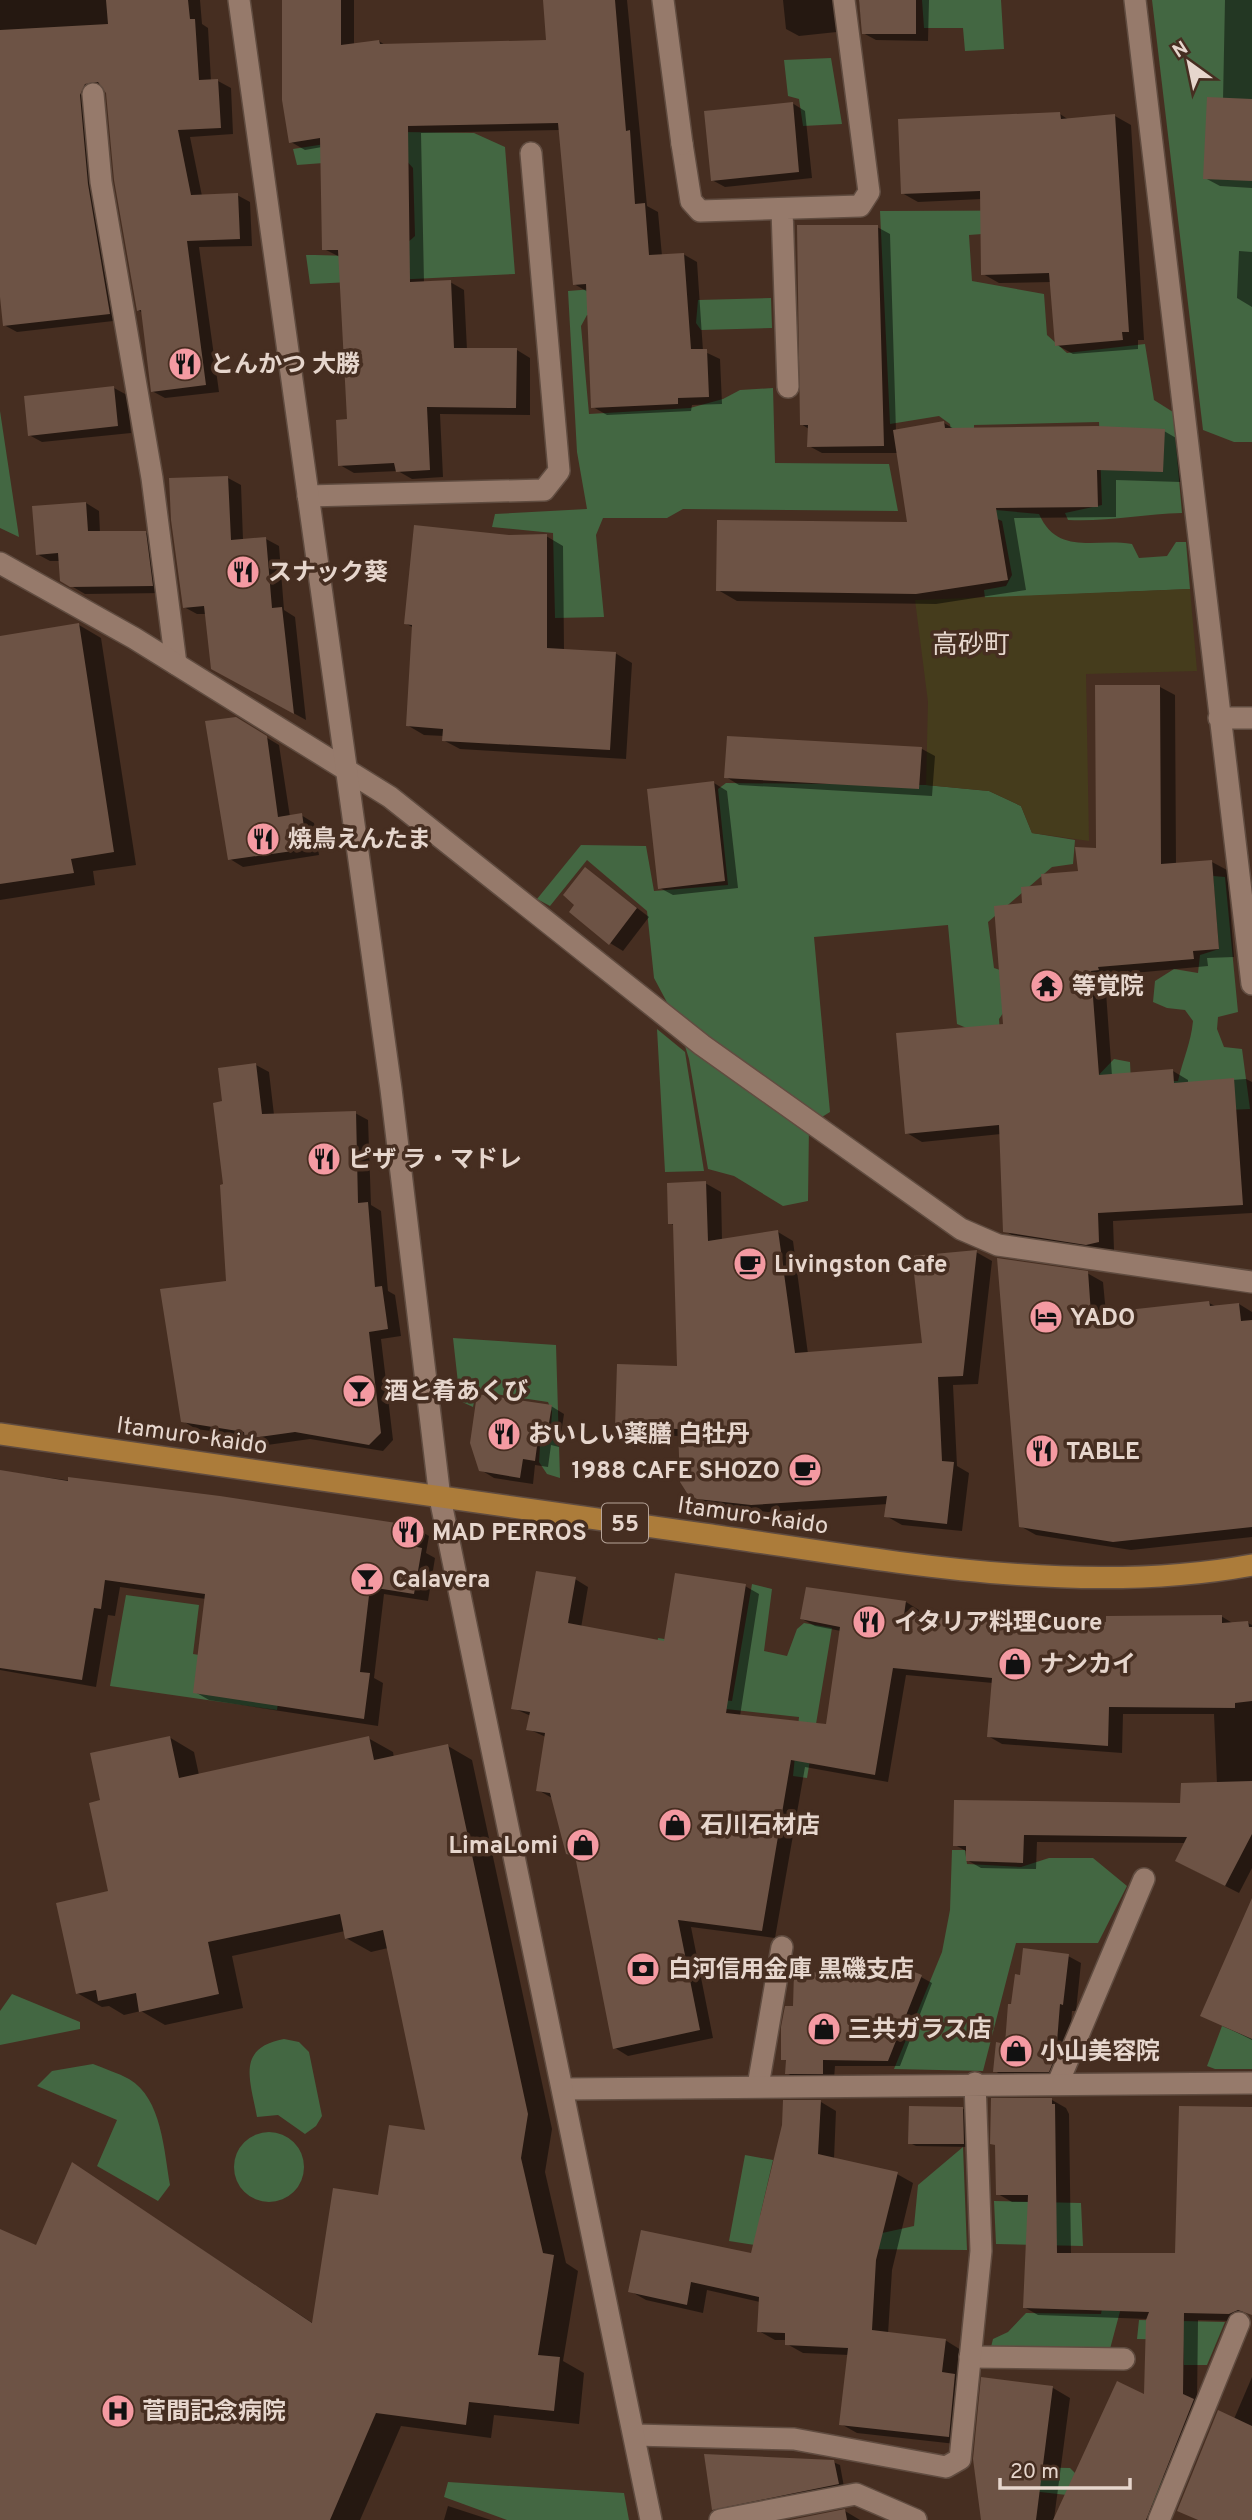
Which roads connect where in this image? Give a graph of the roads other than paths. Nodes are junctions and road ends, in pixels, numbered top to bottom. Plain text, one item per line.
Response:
1 (239, 0) edge
2 (663, 0) edge
3 (844, 0) edge
4 (1136, 0) edge
5 (93, 94) dead end
6 (531, 153) dead end
7 (782, 209) junction
8 (788, 387) dead end
9 (308, 496) junction
10 (0, 563) edge
11 (176, 664) junction
12 (1252, 718) edge
13 (1219, 719) junction
14 (344, 766) junction
15 (1252, 984) edge
16 (1252, 1282) edge
17 (0, 1434) edge
18 (440, 1498) junction
19 (1252, 1565) edge
20 (1144, 1879) dead end
21 (782, 1947) dead end
22 (975, 2083) junction
23 (1058, 2083) junction
24 (1252, 2083) edge
25 (758, 2087) junction
26 (564, 2090) junction
27 (1239, 2323) dead end
28 (970, 2357) junction
29 (1124, 2359) dead end
30 (634, 2435) junction
31 (651, 2520) edge
32 (720, 2520) edge
33 (916, 2520) edge
34 (1159, 2520) edge

1 - 9 street
2 - 7 street
3 - 7 street
4 - 13 street
5 - 11 street
6 - 9 street
7 - 8 street
9 - 14 street
10 - 11 street
11 - 14 street
12 - 13 street
13 - 15 street
14 - 16 street
14 - 18 street
17 - 18 main road, Itamuro-kaido / 55
18 - 19 main road, Itamuro-kaido / 55
18 - 26 street
20 - 23 street
21 - 25 street
22 - 23 street
22 - 25 street
22 - 28 street
23 - 24 street
25 - 26 street
26 - 30 street
27 - 34 street
28 - 29 street
28 - 30 street
30 - 31 street
32 - 33 street

